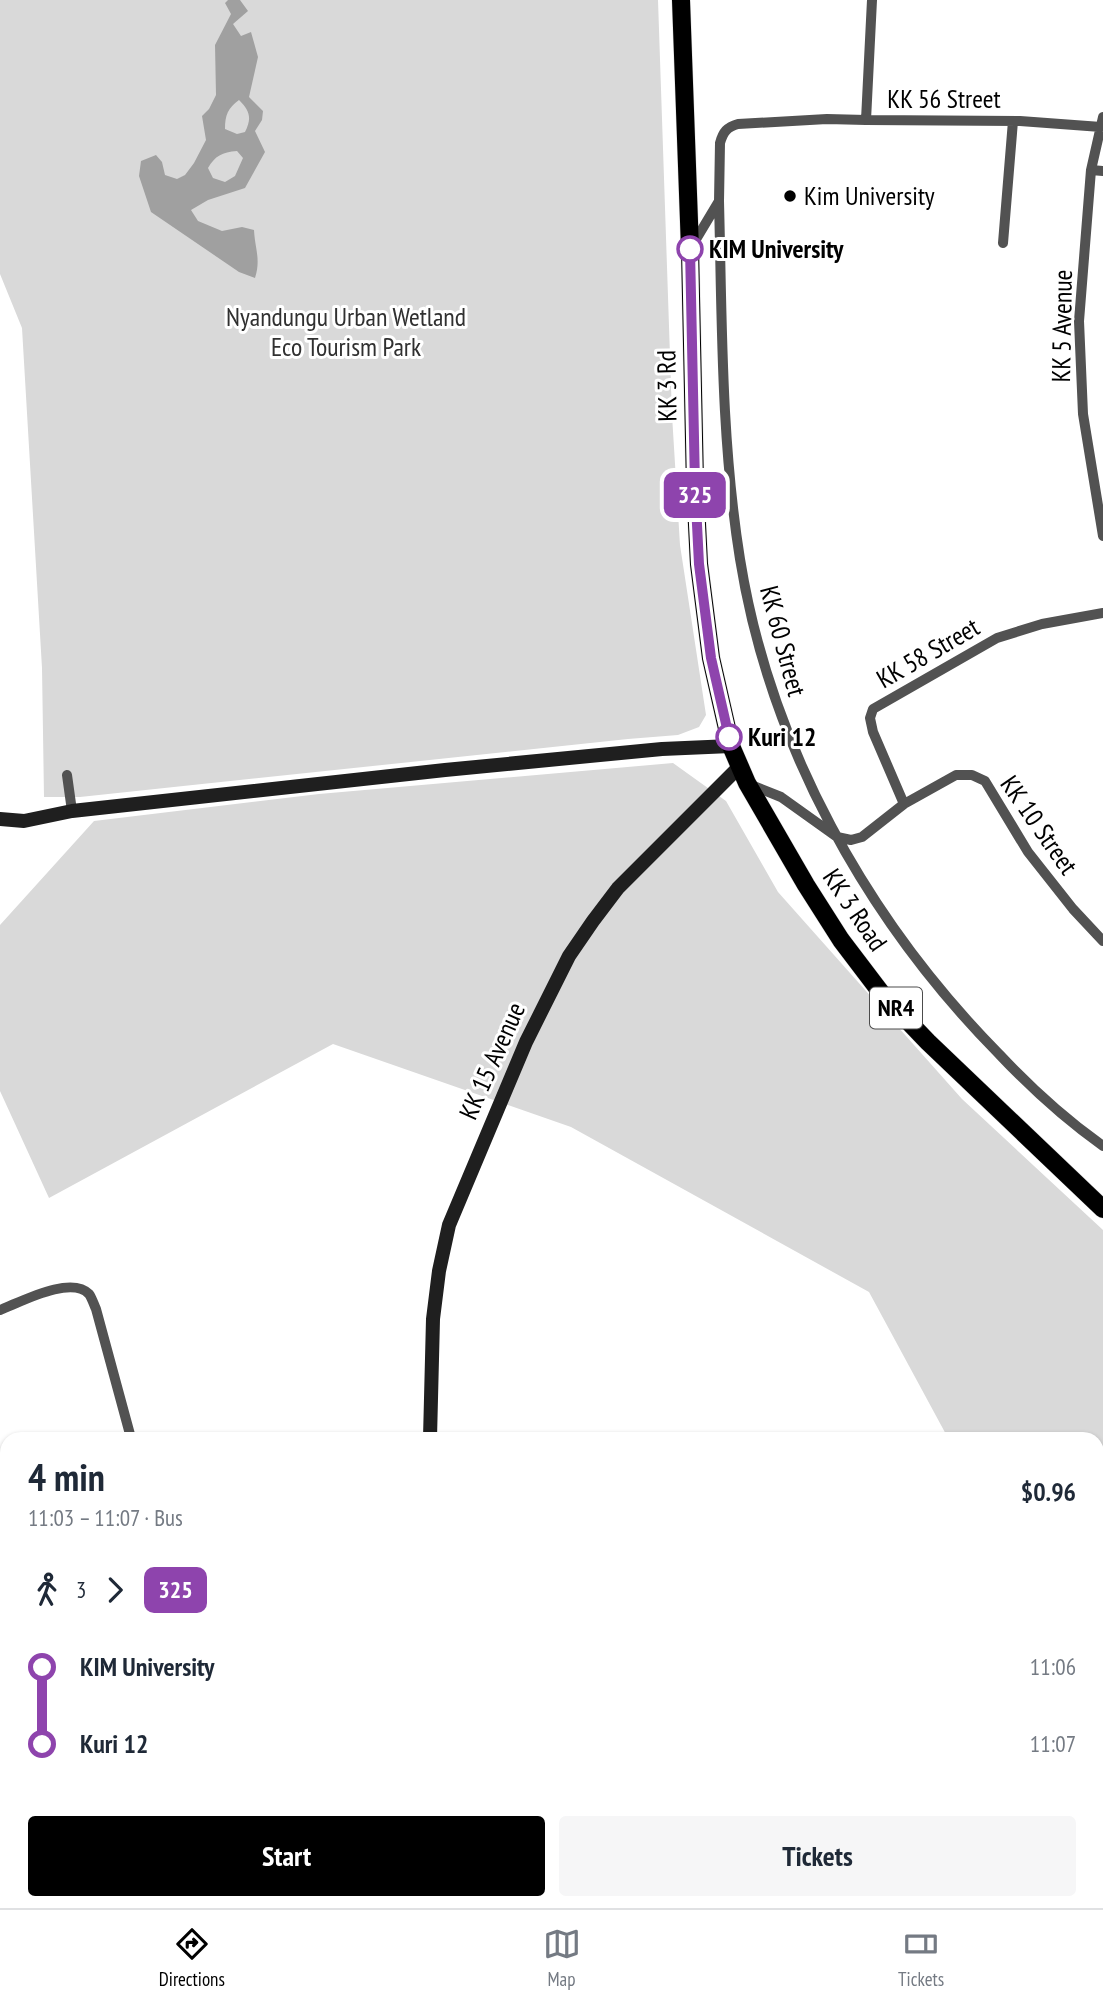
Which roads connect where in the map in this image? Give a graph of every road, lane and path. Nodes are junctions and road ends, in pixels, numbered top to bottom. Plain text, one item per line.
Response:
1 (681, 0) edge
2 (872, 0) edge
3 (866, 120) junction
4 (1013, 121) junction
5 (1102, 122) edge
6 (1091, 170) junction
7 (1103, 171) edge
8 (719, 201) junction
9 (1003, 243) dead end
10 (690, 249) junction
11 (1100, 485) edge
12 (1103, 536) edge
13 (1103, 613) edge
14 (731, 746) junction
15 (67, 775) dead end
16 (743, 775) junction
17 (904, 804) junction
18 (72, 811) junction
19 (0, 819) edge
20 (837, 837) junction
21 (1103, 941) edge
22 (1103, 1146) edge
23 (1103, 1209) edge
24 (0, 1310) edge
25 (129, 1432) edge
26 (430, 1432) edge

1 - 10 highway, KK 3 Rd / NR4
2 - 3 street, KK 56 Street
3 - 4 street, KK 56 Street
3 - 8 street, KK 60 Street
4 - 5 street, KK 56 Street
4 - 9 street
5 - 6 street, KK 5 Avenue
6 - 7 street
6 - 11 street, KK 5 Avenue
8 - 10 street
8 - 20 street, KK 60 Street
10 - 14 highway, KK 3 Rd / NR4
11 - 12 street, KK 5 Avenue
13 - 17 street, KK 58 Street
14 - 16 highway, KK 3 Rd / NR4
14 - 18 street
15 - 18 street
16 - 20 street
16 - 23 highway, KK 3 Road / NR4
16 - 26 street, KK 15 Avenue
17 - 20 street, KK 10 Street
17 - 21 street, KK 10 Street
18 - 19 street
20 - 22 street, KK 60 Street
24 - 25 street

